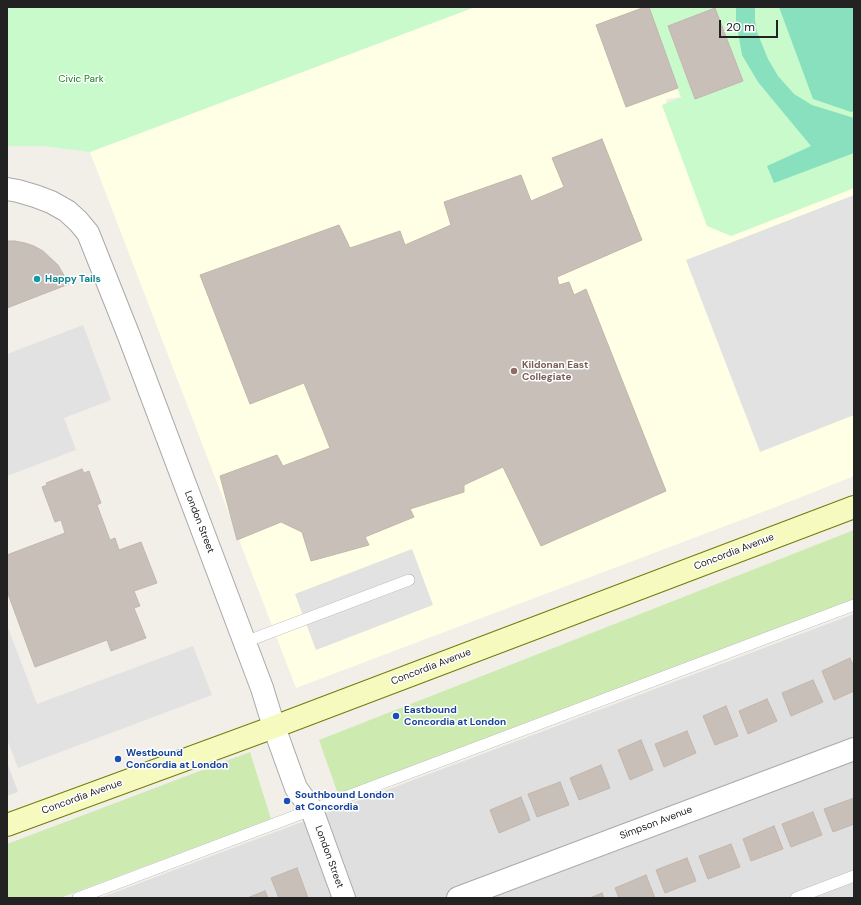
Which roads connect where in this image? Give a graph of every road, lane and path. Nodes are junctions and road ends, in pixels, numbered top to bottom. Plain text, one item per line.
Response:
1 (7, 189) edge
2 (854, 507) edge
3 (409, 580) dead end
4 (854, 605) edge
5 (245, 642) junction
6 (274, 727) junction
7 (854, 749) edge
8 (312, 810) junction
9 (7, 825) edge
10 (854, 876) edge
11 (78, 898) edge
12 (344, 898) edge
13 (458, 898) edge
14 (796, 898) edge

1 - 5 street, London Street
2 - 6 main road, Concordia Avenue
3 - 5 lane
4 - 8 lane
5 - 6 street, London Street
6 - 8 street, London Street
6 - 9 main road, Concordia Avenue
7 - 13 street, Simpson Avenue
8 - 11 lane
8 - 12 street, London Street
10 - 14 lane

